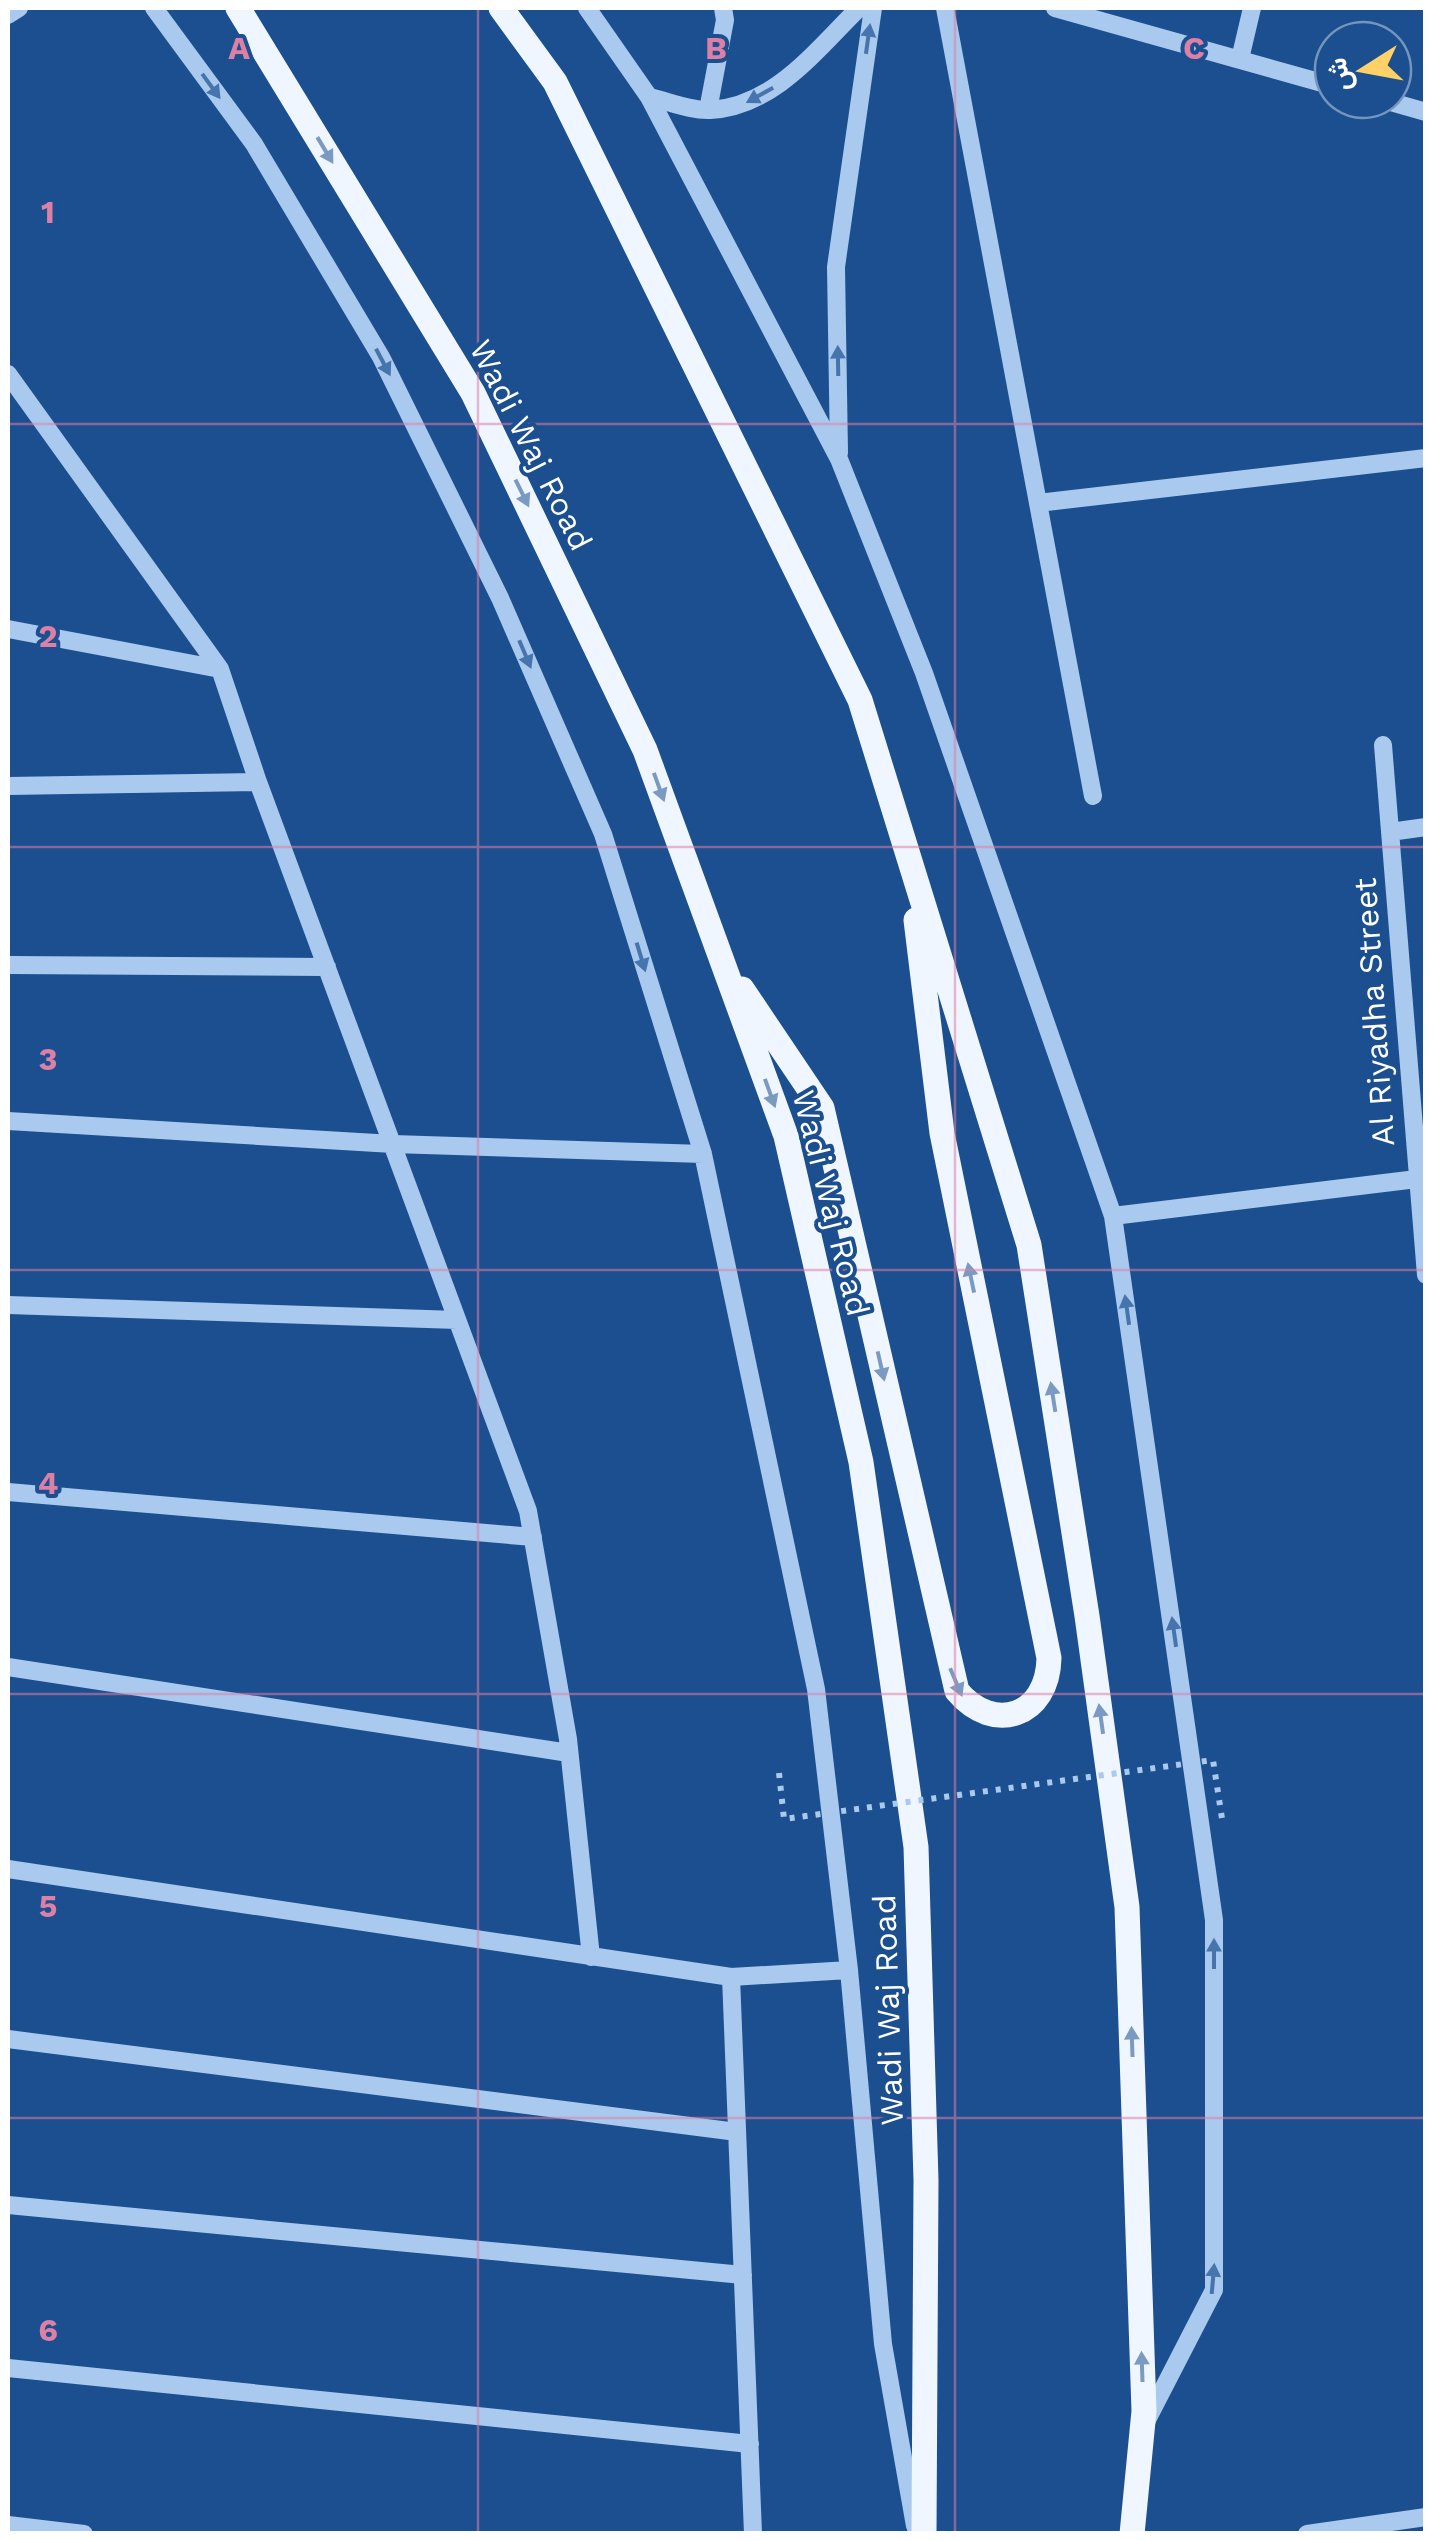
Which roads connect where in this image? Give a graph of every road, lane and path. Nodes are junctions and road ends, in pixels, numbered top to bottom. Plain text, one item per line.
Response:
1 (19, 8) edge
2 (154, 8) edge
3 (238, 8) edge
4 (501, 8) edge
5 (586, 8) edge
6 (723, 8) edge
7 (859, 8) edge
8 (873, 8) edge
9 (945, 8) edge
10 (1056, 8) edge
11 (1252, 8) edge
12 (8, 15) edge
13 (1240, 60) junction
14 (1313, 80) edge
15 (649, 98) junction
16 (708, 110) junction
17 (8, 374) edge
18 (1426, 458) edge
19 (839, 459) junction
20 (1038, 503) junction
21 (8, 629) edge
22 (220, 669) junction
23 (1383, 745) dead end
24 (258, 782) junction
25 (8, 786) edge
26 (1093, 796) dead end
27 (1426, 827) edge
28 (1390, 832) junction
29 (909, 857) junction
30 (720, 956) junction
31 (8, 965) edge
32 (327, 968) junction
33 (8, 1120) edge
34 (392, 1144) junction
35 (703, 1154) junction
36 (1421, 1178) edge
37 (1113, 1216) junction
38 (1426, 1275) edge
39 (8, 1305) edge
40 (457, 1320) junction
41 (8, 1492) edge
42 (532, 1537) junction
43 (8, 1667) edge
44 (569, 1753) junction
45 (779, 1773) dead end
46 (1223, 1825) dead end
47 (8, 1869) edge
48 (590, 1957) junction
49 (849, 1970) junction
50 (731, 1977) junction
51 (8, 2039) edge
52 (737, 2132) junction
53 (8, 2205) edge
54 (743, 2275) junction
55 (8, 2368) edge
56 (1142, 2429) junction
57 (750, 2444) junction
58 (1137, 2484) junction
59 (1426, 2517) edge
60 (8, 2525) edge
61 (84, 2534) edge
62 (753, 2534) edge
63 (920, 2534) edge
64 (1132, 2534) edge
65 (1142, 2534) edge
66 (1307, 2534) edge

1 - 12 street
2 -> 35 street
3 -> 30 main road, Wadi Waj Road
4 - 29 main road
5 - 15 street
6 - 16 street
7 -> 16 street
19 -> 8 street
9 - 20 street
10 - 13 street
11 - 13 street
13 - 14 street
15 - 16 street
15 - 19 street
17 - 22 street
18 - 20 street
19 - 37 street
20 - 26 street
21 - 22 street
22 - 24 street
23 - 28 street, Al Riyadha Street
24 - 25 street
24 - 32 street
27 - 28 street
28 - 36 street, Al Riyadha Street
30 -> 29 main road
56 -> 29 main road
30 -> 63 main road, Wadi Waj Road
31 - 32 street
32 - 34 street
33 - 34 street
34 - 35 street
34 - 40 street
35 - 49 street
36 - 37 street
36 - 38 street, Al Riyadha Street
56 -> 37 street
39 - 40 street
40 - 42 street
41 - 42 street
42 - 44 street
43 - 44 street
44 - 48 street
45 - 46 path, bridge
47 - 48 street
48 - 50 street
49 - 50 street
49 - 63 street
50 - 52 street
51 - 52 street
52 - 54 street
53 - 54 street
54 - 57 street
55 - 57 street
56 - 58 main road
57 - 62 street
58 - 64 main road
58 - 65 main road
59 - 66 street
60 - 61 street

